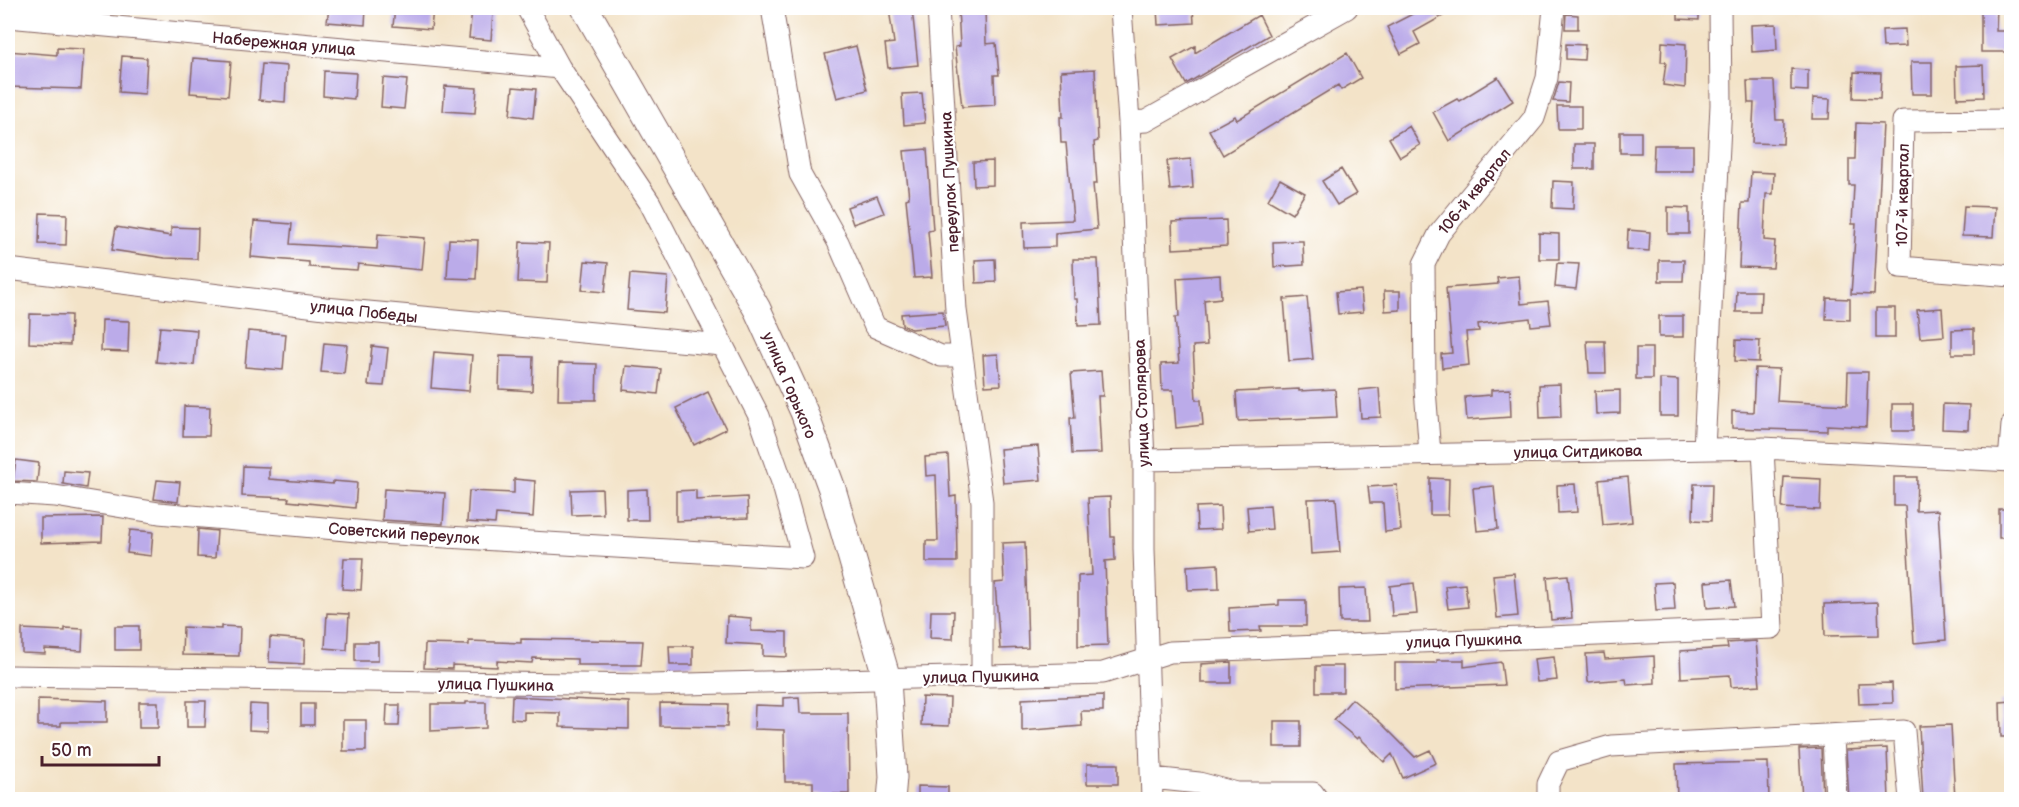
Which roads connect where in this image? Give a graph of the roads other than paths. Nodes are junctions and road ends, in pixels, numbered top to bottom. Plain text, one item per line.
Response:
1 (527, 8) edge
2 (585, 8) edge
3 (772, 8) edge
4 (938, 8) edge
5 (1121, 8) edge
6 (1347, 8) edge
7 (1554, 8) edge
8 (1720, 8) edge
9 (8, 17) edge
10 (560, 68) junction
11 (2012, 120) edge
12 (1129, 122) junction
13 (8, 269) edge
14 (2012, 276) edge
15 (722, 345) junction
16 (962, 356) junction
17 (2012, 425) edge
18 (1763, 448) junction
19 (1704, 449) junction
20 (1430, 454) junction
21 (1144, 460) junction
22 (2010, 461) edge
23 (8, 493) edge
24 (1149, 660) junction
25 (982, 675) junction
26 (8, 676) edge
27 (887, 679) junction
28 (1833, 736) junction
29 (1152, 778) junction
30 (891, 800) edge
31 (1152, 800) edge
32 (1318, 800) edge
33 (1548, 800) edge
34 (1836, 800) edge
35 (1910, 800) edge

1 - 10 street
2 - 27 main road, улица Горького
3 - 16 street
4 - 16 street, переулок Пушкина
5 - 12 street, улица Столярова
6 - 12 street
7 - 20 street, 106-й квартал
8 - 19 street
9 - 10 street, Набережная улица
10 - 15 street
11 - 14 street, 107-й квартал
12 - 21 street, улица Столярова
13 - 15 street, улица Победы
15 - 23 street, Советский переулок
16 - 25 street, переулок Пушкина
17 - 22 street
18 - 19 street, улица Ситдикова
18 - 22 street, улица Ситдикова
18 - 24 street, улица Пушкина
19 - 20 street, улица Ситдикова
20 - 21 street, улица Ситдикова
21 - 24 street, улица Столярова
24 - 25 street, улица Пушкина
24 - 29 street, улица Столярова
25 - 27 street, улица Пушкина
26 - 27 street, улица Пушкина
27 - 30 main road, улица Горького
28 - 33 street
28 - 34 street
28 - 35 street
29 - 31 street, улица Столярова
29 - 32 street

